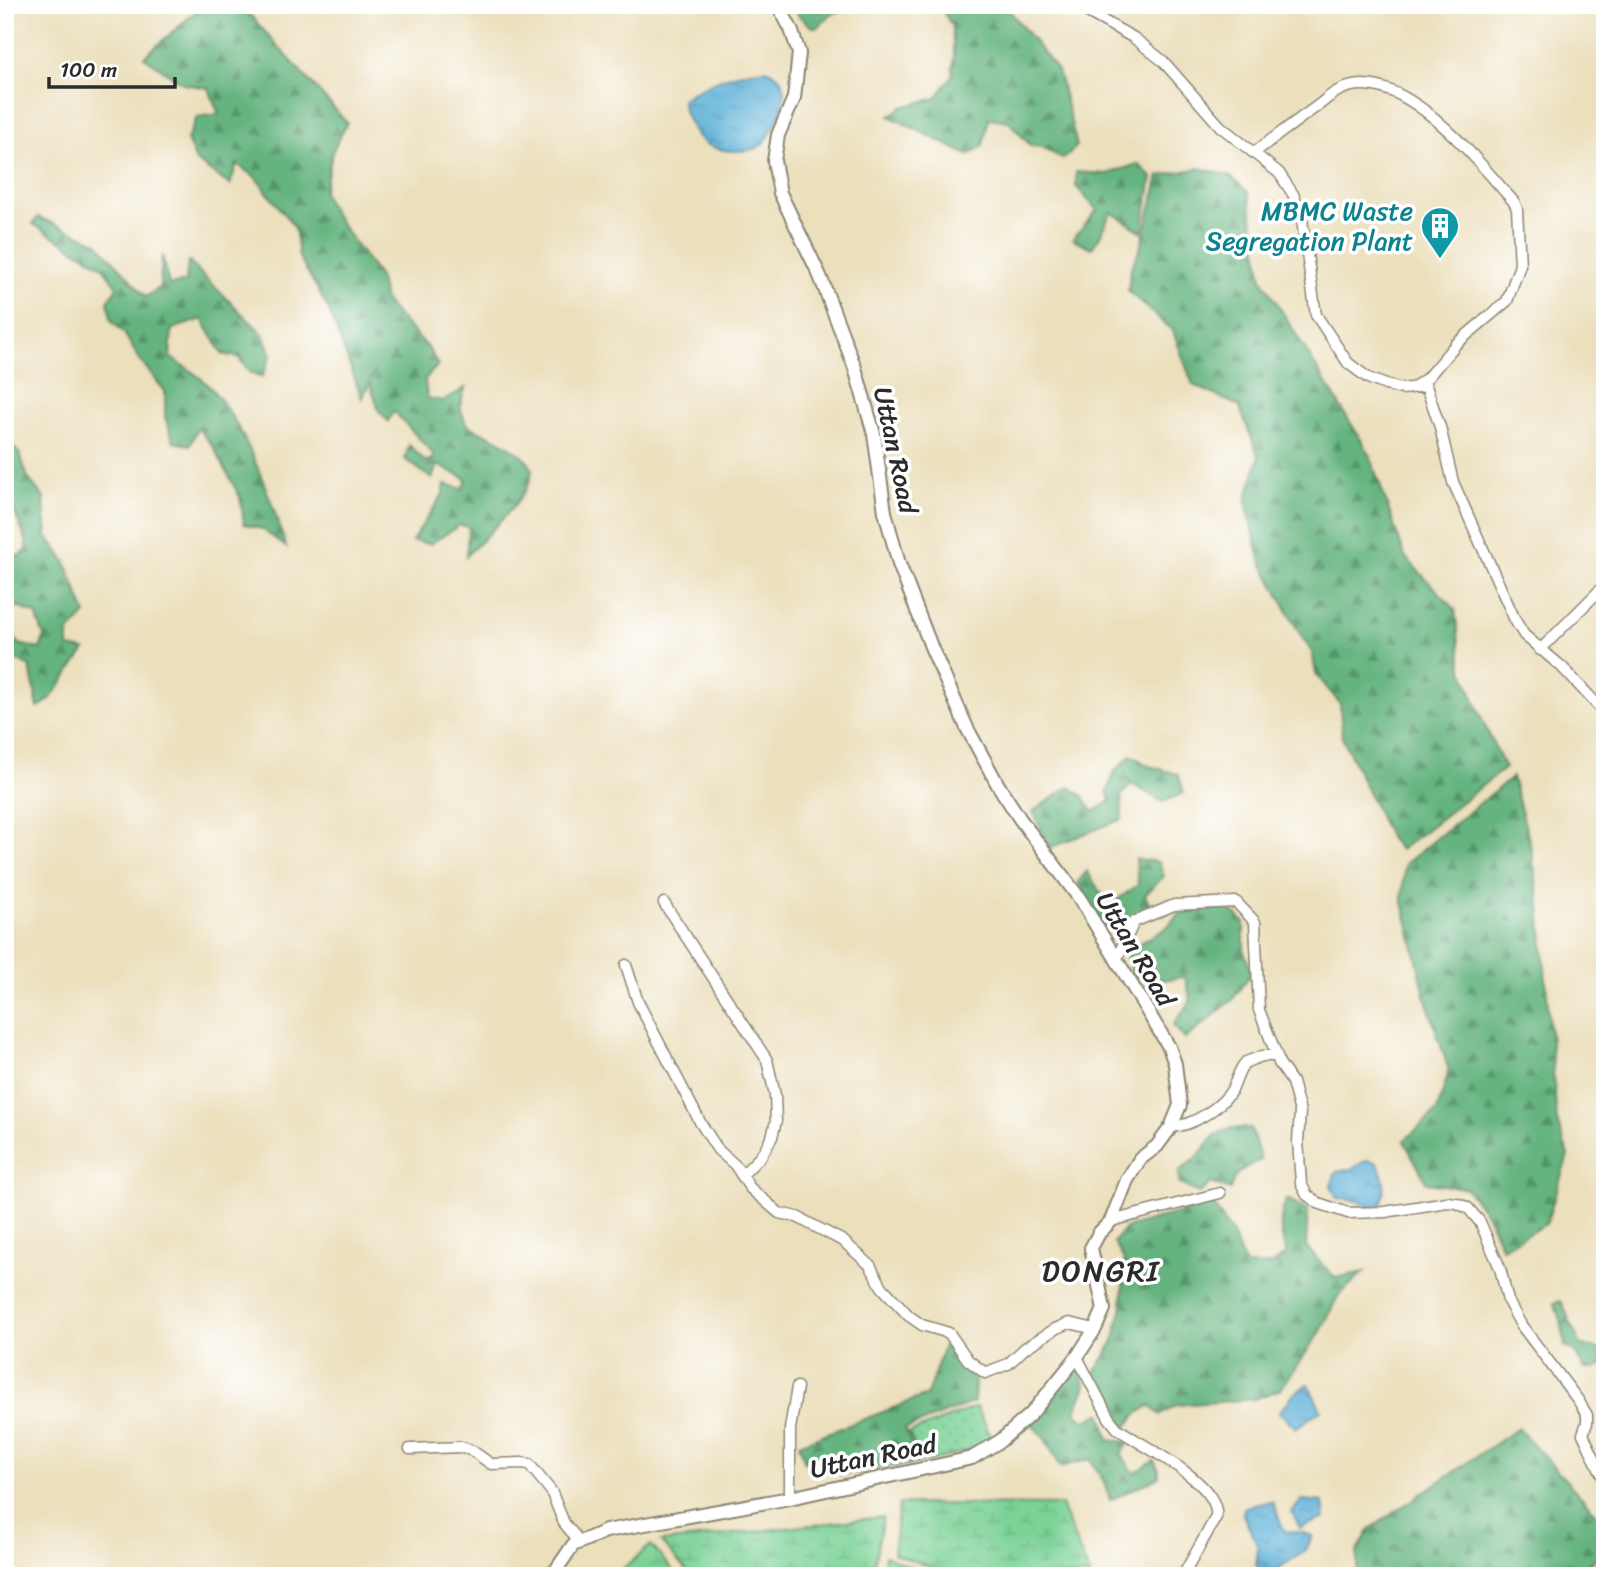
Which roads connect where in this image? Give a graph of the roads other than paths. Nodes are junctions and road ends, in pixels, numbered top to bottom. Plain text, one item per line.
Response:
1 (778, 5) edge
2 (1075, 5) edge
3 (1255, 152) junction
4 (1410, 387) junction
5 (1605, 585) edge
6 (1540, 650) junction
7 (1602, 705) edge
8 (664, 904) dead end
9 (1116, 960) junction
10 (626, 965) dead end
11 (1277, 1056) junction
12 (1171, 1127) junction
13 (741, 1175) junction
14 (1220, 1193) dead end
15 (1111, 1221) junction
16 (1095, 1329) junction
17 (1077, 1357) junction
18 (797, 1387) dead end
19 (410, 1449) dead end
20 (1605, 1481) edge
21 (790, 1498) junction
22 (580, 1542) junction
23 (1185, 1572) dead end
24 (552, 1576) edge

1 - 9 main road, Uttan Road
2 - 3 street
3 - 4 street
3 - 4 street
4 - 6 street
5 - 6 street
6 - 7 street
8 - 13 street
9 - 11 street
9 - 12 main road, Uttan Road
10 - 13 street
11 - 12 street
11 - 20 street
12 - 15 main road, Uttan Road
13 - 16 street
14 - 15 street
15 - 16 main road, Uttan Road
16 - 17 main road, Uttan Road
17 - 21 main road, Uttan Road
17 - 23 street
18 - 21 street
19 - 22 street
21 - 22 main road, Uttan Road
22 - 24 main road, Uttan Road

